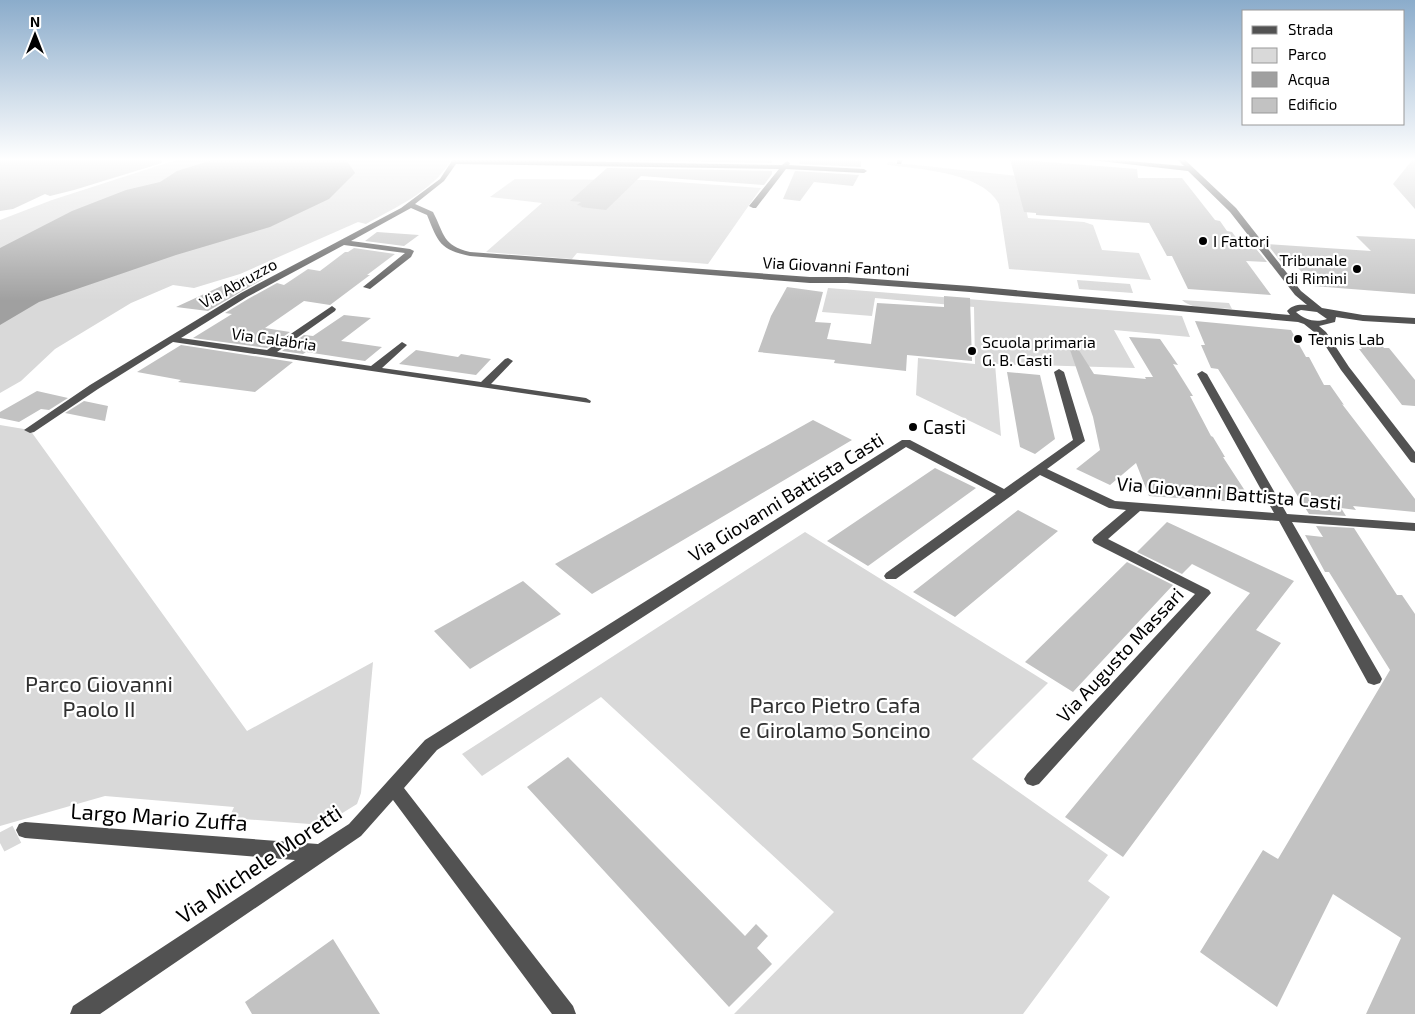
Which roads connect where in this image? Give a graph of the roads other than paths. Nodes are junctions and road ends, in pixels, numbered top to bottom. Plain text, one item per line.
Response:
1 (1229, 206) edge
2 (408, 208) joint
3 (344, 243) junction
4 (366, 287) dead end
5 (1298, 293) junction
6 (332, 309) dead end
7 (1295, 309) junction
8 (1321, 311) junction
9 (1253, 315) junction
10 (1363, 318) junction
11 (1303, 320) junction
12 (1415, 321) edge
13 (1327, 326) junction
14 (170, 339) junction
15 (402, 345) dead end
16 (268, 354) junction
17 (508, 361) dead end
18 (374, 369) junction
19 (1059, 372) dead end
20 (1202, 374) dead end
21 (484, 385) junction
22 (586, 401) dead end
23 (30, 430) dead end
24 (1415, 460) edge
25 (1039, 470) junction
26 (1005, 494) junction
27 (1137, 507) junction
28 (1282, 517) junction
29 (1415, 527) edge
30 (890, 576) dead end
31 (1374, 679) dead end
32 (1033, 779) dead end
33 (393, 787) junction
34 (25, 830) tunnel mouth
35 (320, 853) junction
36 (81, 1014) edge
37 (565, 1014) edge

1 - 5 street
2 - 3 street, Via Abruzzo
2 - 9 street, Via Giovanni Fantoni
3 - 4 street
3 - 14 street, Via Abruzzo
5 - 7 street
5 - 8 street
6 - 16 street
7 - 8 street, Via Giovanni Fantoni
7 - 9 street, Via Giovanni Fantoni
7 - 11 street
8 - 10 street, Via Giovanni Fantoni
8 - 13 street
9 - 11 street, Via Giovanni Fantoni
10 - 12 street
10 - 13 street
11 - 13 street
13 - 24 street
14 - 16 street, Via Calabria
14 - 23 street, Via Abruzzo
15 - 18 street
16 - 18 street, Via Calabria
17 - 21 street
18 - 21 street, Via Calabria
19 - 25 street
20 - 28 street
21 - 22 street, Via Calabria
25 - 26 street
25 - 27 street, Via Giovanni Battista Casti
26 - 30 street
26 - 33 street, Via Giovanni Battista Casti
27 - 28 street, Via Giovanni Battista Casti
27 - 32 street, Via Augusto Massari
28 - 29 street, Via Giovanni Battista Casti
28 - 31 street
33 - 35 street, Via Michele Moretti
33 - 37 street
34 - 35 street, Largo Mario Zuffa
35 - 36 street, Via Michele Moretti

